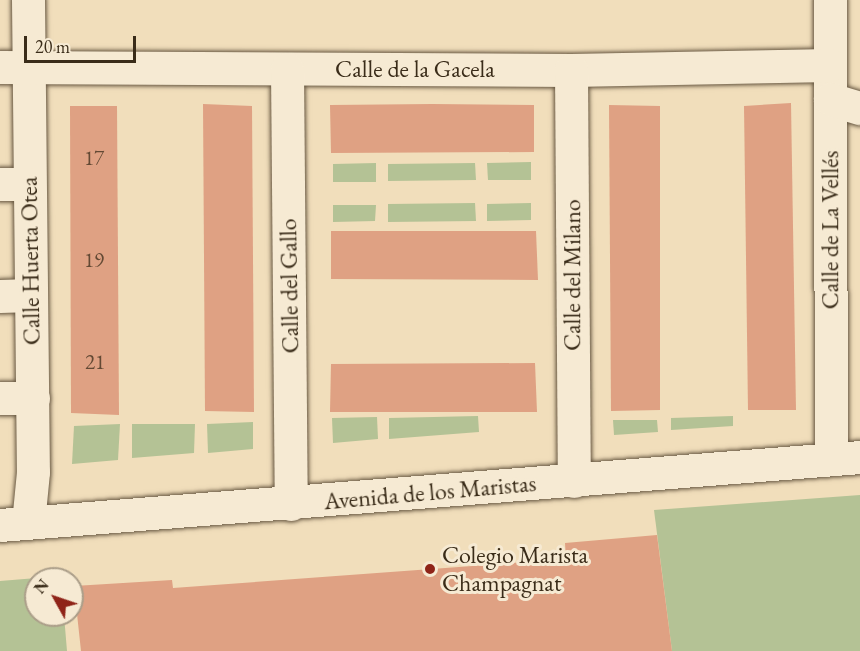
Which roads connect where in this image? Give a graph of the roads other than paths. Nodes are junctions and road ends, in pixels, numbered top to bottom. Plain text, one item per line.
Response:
1 (28, 0) edge
2 (830, 0) edge
3 (830, 65) junction
4 (14, 67) edge
5 (287, 69) junction
6 (571, 70) junction
7 (845, 104) edge
8 (15, 184) edge
9 (15, 296) edge
10 (0, 398) edge
11 (33, 398) junction
12 (845, 458) edge
13 (574, 481) junction
14 (291, 504) junction
15 (14, 524) edge

1 - 4 street, Calle Huerta Otea
2 - 3 street, Calle de La Vellés
3 - 6 street, Calle de la Gacela
3 - 7 street, Calle de La Vellés
4 - 5 street, Calle de la Gacela
4 - 8 street, Calle Huerta Otea
5 - 6 street, Calle de la Gacela
5 - 14 street, Calle del Gallo
6 - 13 street, Calle del Milano
7 - 12 street, Calle de La Vellés
8 - 9 street, Calle Huerta Otea
9 - 11 street, Calle Huerta Otea
10 - 11 street
11 - 15 street, Calle Huerta Otea
12 - 13 street, Avenida de los Maristas
13 - 14 street, Avenida de los Maristas
14 - 15 street, Avenida de los Maristas

